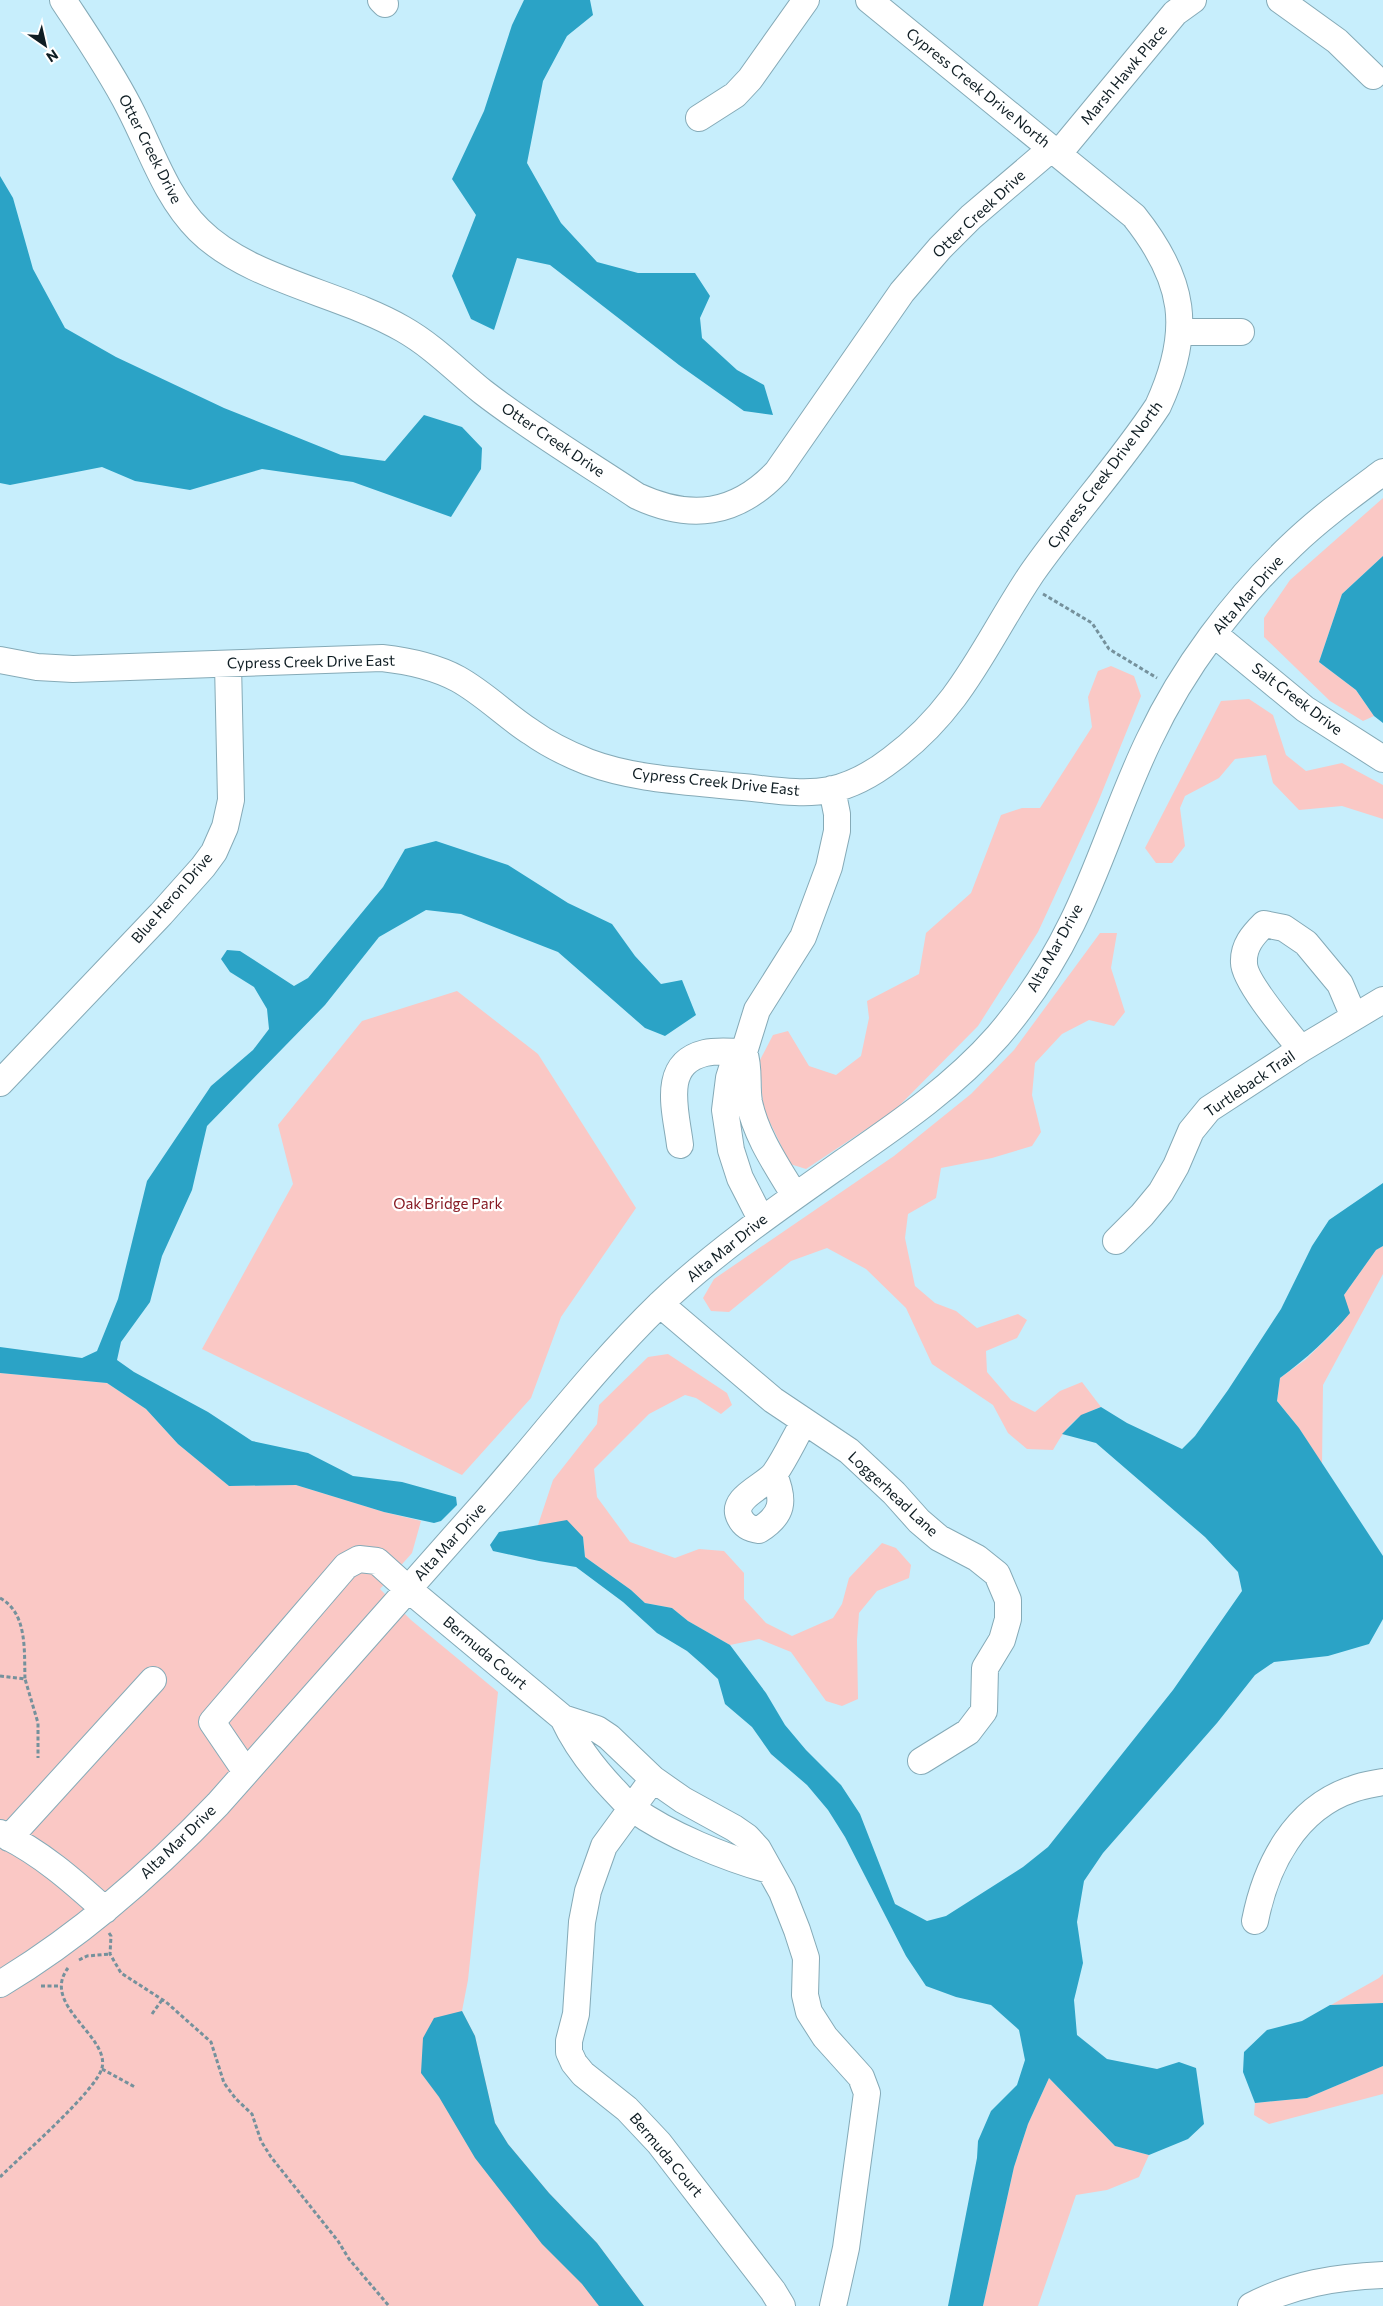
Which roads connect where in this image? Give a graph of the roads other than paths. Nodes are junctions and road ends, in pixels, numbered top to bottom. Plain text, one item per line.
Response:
1 (63, 0) edge
2 (806, 0) edge
3 (869, 0) edge
4 (1194, 0) edge
5 (1280, 0) edge
6 (1373, 76) dead end
7 (699, 118) dead end
8 (1055, 151) junction
9 (1179, 332) junction
10 (1241, 332) dead end
11 (1383, 472) edge
12 (1214, 634) junction
13 (228, 664) junction
14 (2, 667) edge
15 (1383, 759) edge
16 (832, 790) junction
17 (1383, 1000) edge
18 (1354, 1017) junction
19 (1301, 1049) junction
20 (744, 1052) junction
21 (0, 1082) edge
22 (680, 1145) dead end
23 (796, 1196) junction
24 (761, 1220) junction
25 (1116, 1240) dead end
26 (660, 1304) junction
27 (804, 1422) junction
28 (774, 1475) dead end
29 (407, 1588) junction
30 (153, 1680) dead end
31 (563, 1718) junction
32 (921, 1761) dead end
33 (246, 1772) junction
34 (653, 1779) junction
35 (1383, 1782) edge
36 (632, 1808) junction
37 (5, 1836) edge
38 (769, 1870) junction
39 (100, 1914) junction
40 (1255, 1921) dead end
41 (0, 1984) edge
42 (1383, 2276) edge
43 (782, 2306) edge
44 (834, 2306) edge
45 (1251, 2306) edge

1 - 8 street, Otter Creek Drive
2 - 7 street
3 - 8 street, Cypress Creek Drive North
4 - 8 street, Marsh Hawk Place
5 - 6 street
8 - 9 street, Cypress Creek Drive North
9 - 10 street
9 - 16 street, Cypress Creek Drive North
11 - 12 street, Alta Mar Drive
12 - 15 street, Salt Creek Drive
12 - 23 street, Alta Mar Drive
13 - 14 street, Cypress Creek Drive East
13 - 16 street, Cypress Creek Drive East
13 - 21 street, Blue Heron Drive
16 - 20 street
17 - 18 street, Turtleback Trail
18 - 19 street, Turtleback Trail
18 - 19 street, Turtleback Trail
19 - 25 street, Turtleback Trail
20 - 22 street
20 - 23 street
20 - 24 street
23 - 24 street, Alta Mar Drive
24 - 26 street, Alta Mar Drive
26 - 27 street, Loggerhead Lane
26 - 29 street, Alta Mar Drive
27 - 28 street
27 - 32 street, Loggerhead Lane
29 - 31 street, Bermuda Court
29 - 33 street, Alta Mar Drive
29 - 33 street, Bermuda Court
30 - 37 street
31 - 34 street, Bermuda Court
31 - 36 street, Bermuda Court
33 - 39 street, Alta Mar Drive
34 - 36 street, Bermuda Court
34 - 38 street, Bermuda Court
35 - 40 street
36 - 38 street, Bermuda Court
36 - 43 street, Bermuda Court
37 - 39 street
38 - 44 street, Bermuda Court
39 - 41 street, Alta Mar Drive
42 - 45 street

